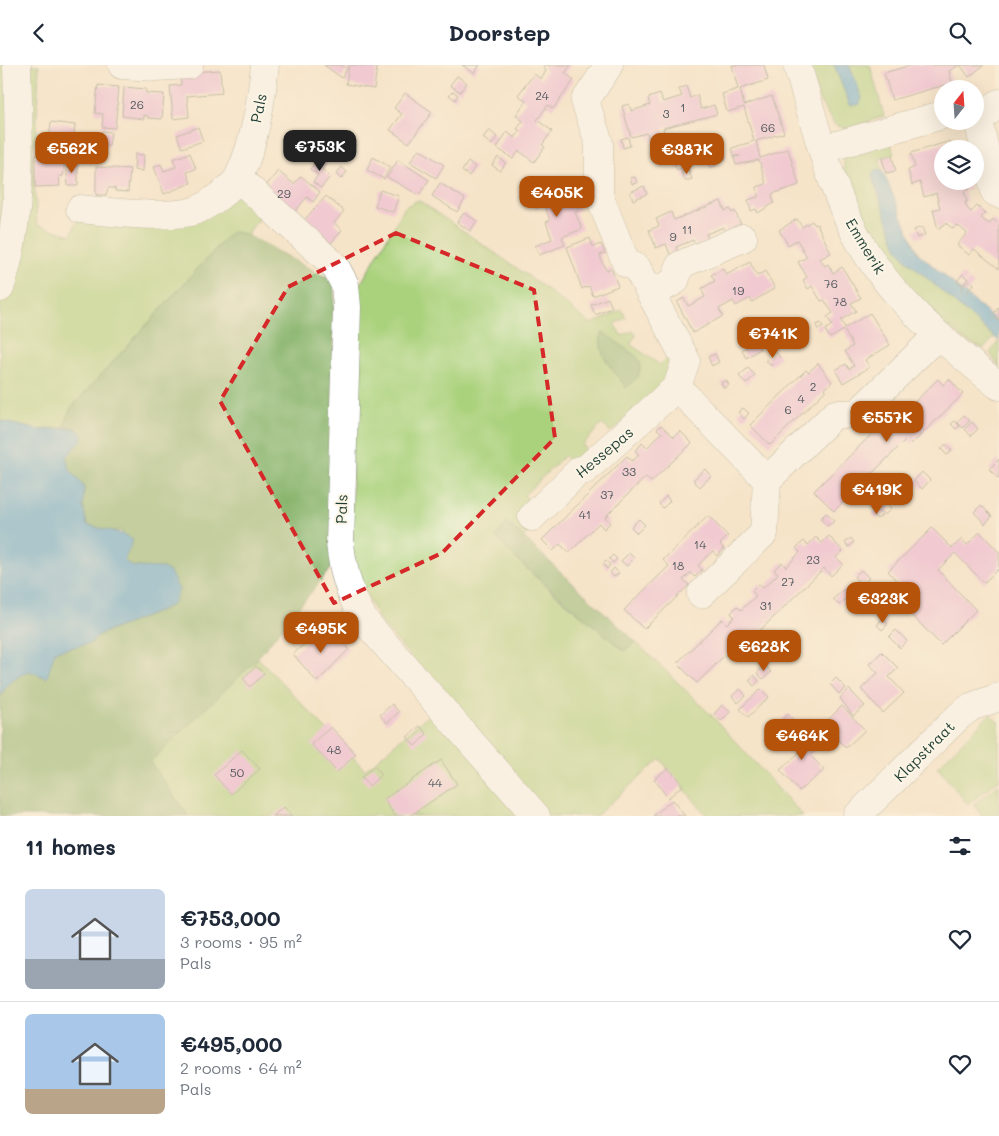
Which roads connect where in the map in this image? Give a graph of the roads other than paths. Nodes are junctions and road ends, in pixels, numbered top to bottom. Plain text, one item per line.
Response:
1 (17, 65) edge
2 (122, 65) edge
3 (189, 65) edge
4 (265, 65) edge
5 (609, 65) edge
6 (797, 65) edge
7 (984, 114) edge
8 (934, 117) edge
9 (823, 149) junction
10 (238, 178) junction
11 (999, 194) edge
12 (80, 209) dead end
13 (743, 238) dead end
14 (0, 287) edge
15 (651, 294) junction
16 (938, 336) junction
17 (999, 386) edge
18 (677, 387) junction
19 (767, 480) junction
20 (532, 517) dead end
21 (701, 595) dead end
22 (999, 697) edge
23 (536, 816) edge
24 (857, 816) edge

1 - 14 street
2 - 3 street
4 - 10 street, Pals
5 - 15 street, Hessepas
6 - 9 street, Emmerik
7 - 11 street
8 - 9 street
9 - 16 street, Emmerik
10 - 12 street
10 - 23 street, Pals
13 - 15 street
15 - 18 street, Hessepas
16 - 17 street, Emmerik
16 - 19 street
18 - 19 street
18 - 20 street, Hessepas
19 - 21 street
22 - 24 street, Klapstraat

